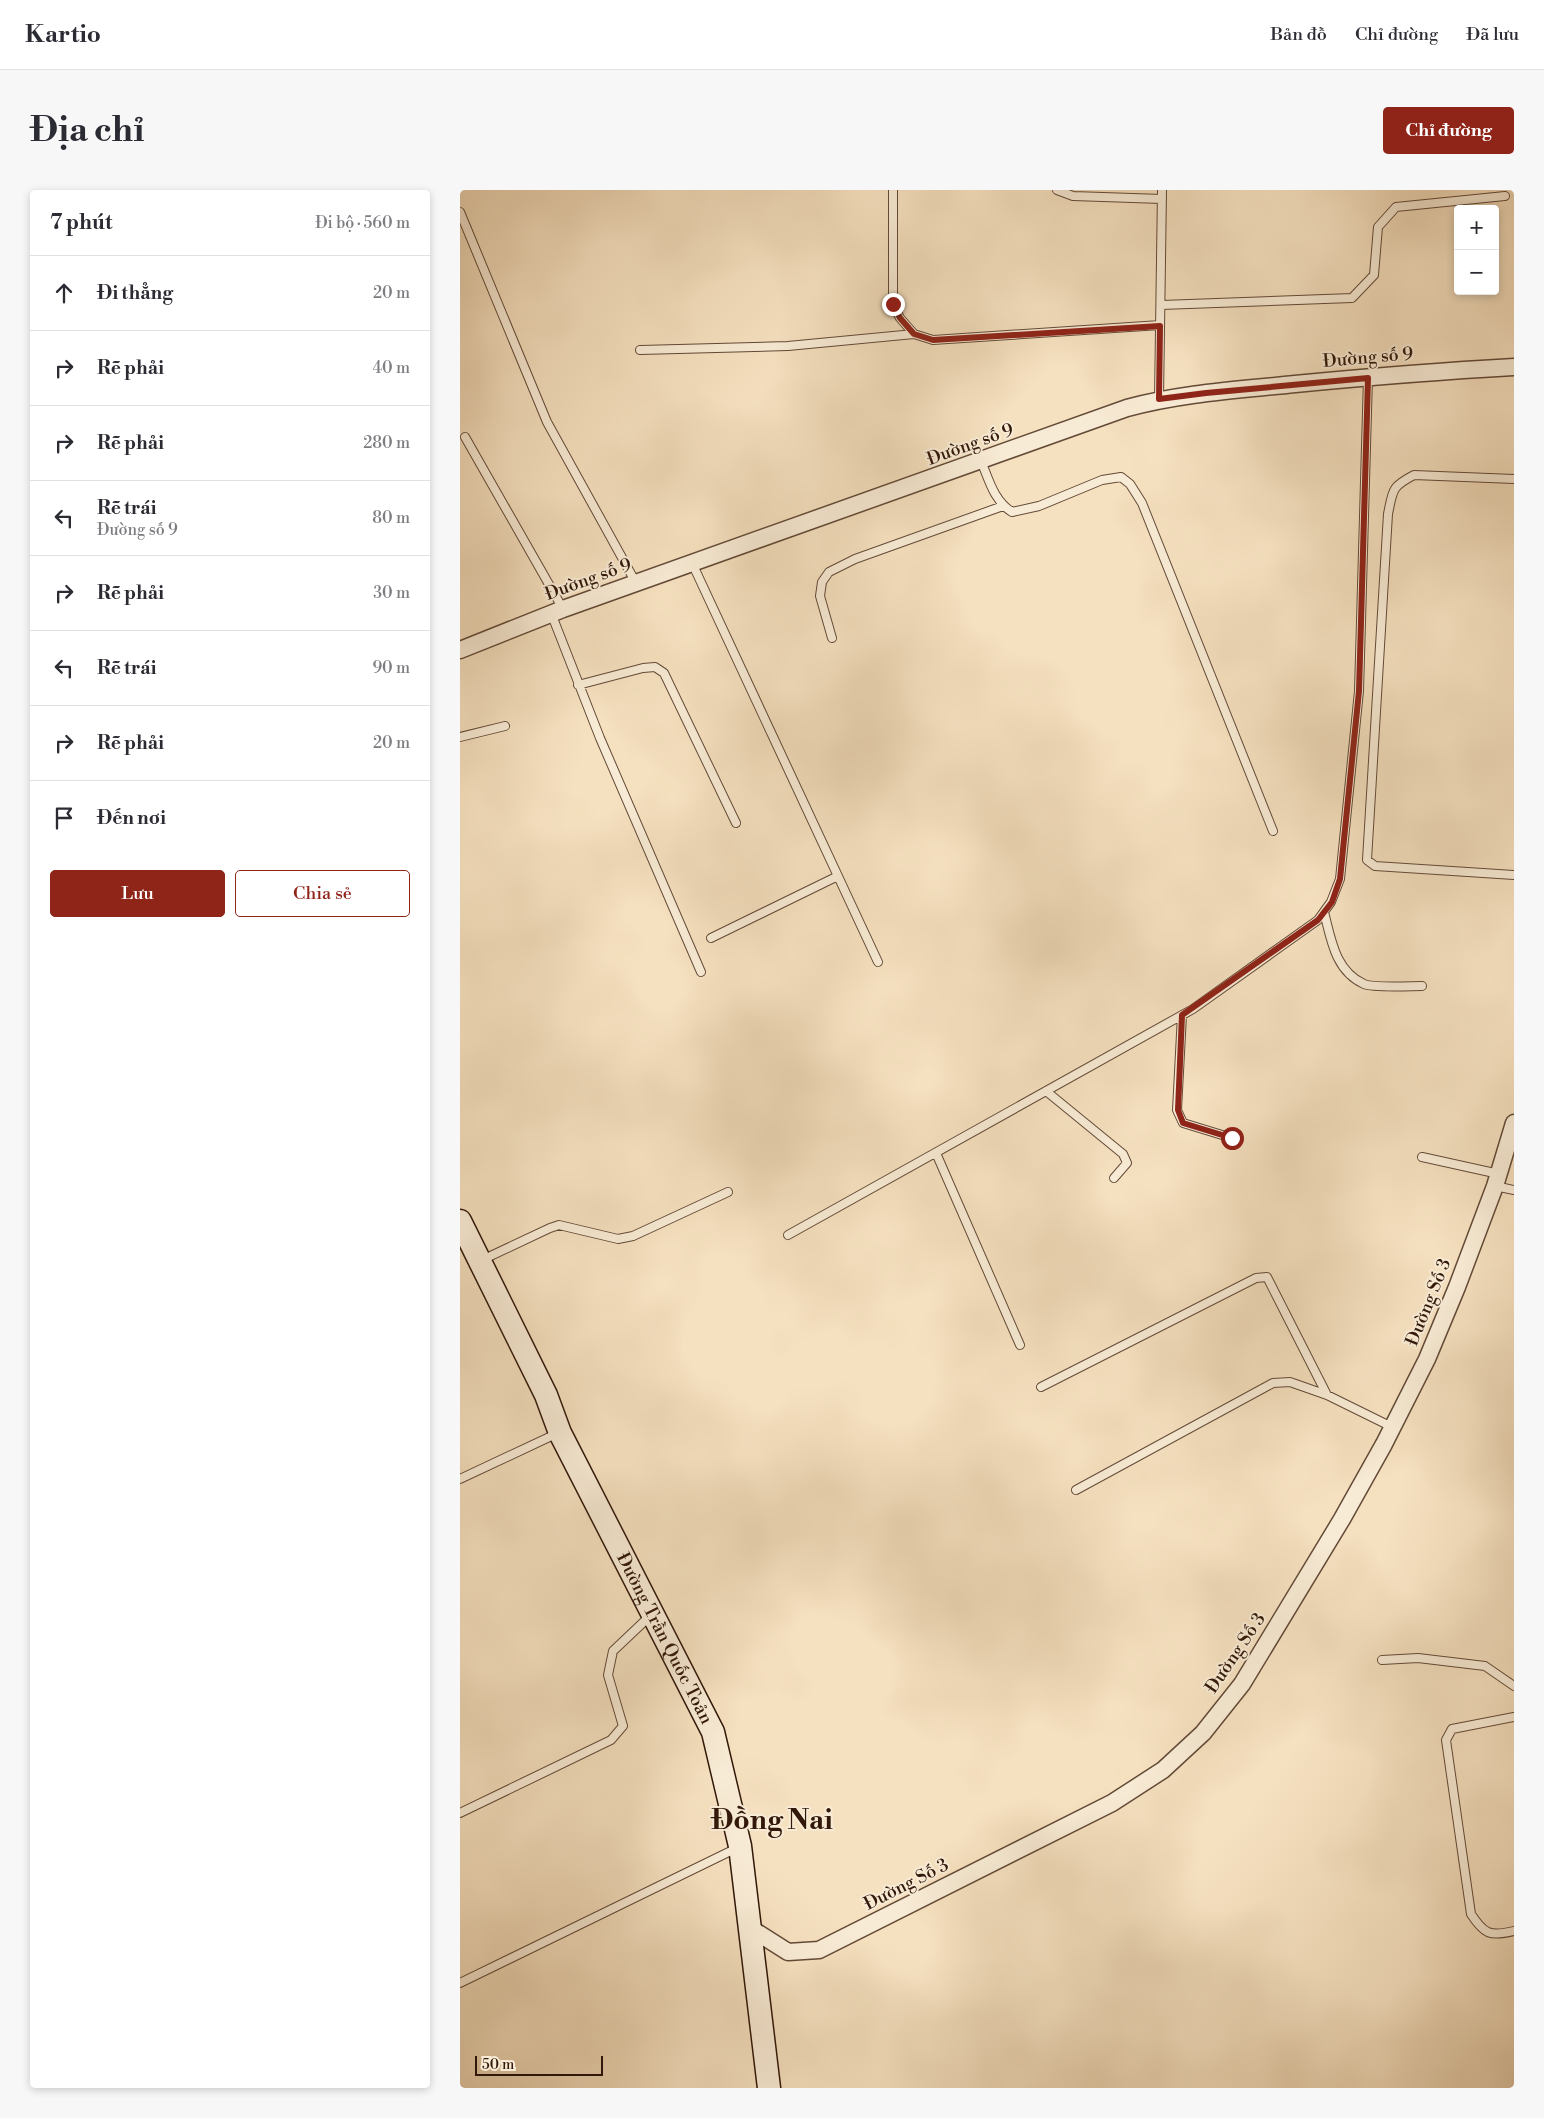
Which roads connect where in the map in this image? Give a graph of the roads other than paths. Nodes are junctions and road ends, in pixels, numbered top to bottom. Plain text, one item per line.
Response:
1 (893, 190) edge
2 (1058, 190) edge
3 (1162, 190) edge
4 (1505, 196) dead end
5 (1162, 200) junction
6 (460, 212) edge
7 (1161, 305) junction
8 (1160, 326) junction
9 (914, 334) junction
10 (640, 350) dead end
11 (1514, 367) edge
12 (1368, 378) junction
13 (1159, 399) junction
14 (465, 437) dead end
15 (981, 461) junction
16 (1514, 478) edge
17 (1003, 506) junction
18 (692, 564) junction
19 (636, 583) junction
20 (557, 611) junction
21 (832, 638) dead end
22 (460, 650) edge
23 (578, 685) junction
24 (505, 726) dead end
25 (460, 737) edge
26 (736, 823) dead end
27 (1273, 831) dead end
28 (1514, 875) edge
29 (838, 876) junction
30 (1324, 912) junction
31 (710, 938) dead end
32 (878, 962) dead end
33 (702, 972) dead end
34 (1422, 986) dead end
35 (1182, 1015) junction
36 (1046, 1091) junction
37 (1514, 1123) edge
38 (1232, 1138) dead end
39 (936, 1153) junction
40 (1422, 1157) dead end
41 (1114, 1178) dead end
42 (1497, 1180) junction
43 (1514, 1190) edge
44 (728, 1192) dead end
45 (460, 1221) edge
46 (788, 1235) dead end
47 (480, 1261) junction
48 (1020, 1345) dead end
49 (1041, 1387) dead end
50 (1327, 1395) junction
51 (1392, 1427) junction
52 (560, 1433) junction
53 (460, 1479) edge
54 (1076, 1490) dead end
55 (653, 1614) junction
56 (1382, 1660) dead end
57 (1514, 1686) edge
58 (1514, 1717) edge
59 (460, 1813) edge
60 (740, 1846) junction
61 (750, 1928) junction
62 (1514, 1931) edge
63 (460, 1983) edge
64 (769, 2088) edge

1 - 9 lane
2 - 5 lane
3 - 5 lane
4 - 7 lane
5 - 7 lane
6 - 19 lane
7 - 8 lane
8 - 9 lane
8 - 13 lane
9 - 10 lane
11 - 12 street, Đường số 9
12 - 13 street, Đường số 9
12 - 30 lane
13 - 15 street, Đường số 9
14 - 20 lane
15 - 17 lane
15 - 18 street, Đường số 9
16 - 28 lane
17 - 21 lane
17 - 27 lane
18 - 19 street, Đường số 9
18 - 29 lane
19 - 20 street, Đường số 9
20 - 22 street, Đường số 9
20 - 23 lane
23 - 26 lane
23 - 33 lane
24 - 25 lane
29 - 31 lane
29 - 32 lane
30 - 34 lane
30 - 35 lane
35 - 36 lane
35 - 38 lane
36 - 39 lane
36 - 41 lane
37 - 42 street, Đường Số 3
39 - 46 lane
39 - 48 lane
40 - 42 lane
42 - 43 lane
42 - 51 street, Đường Số 3
44 - 47 lane
45 - 47 main road, Đường Trần Quốc Toản
47 - 52 main road, Đường Trần Quốc Toản
49 - 50 lane
50 - 51 lane
50 - 54 lane
51 - 61 street, Đường Số 3
52 - 53 lane
52 - 55 main road, Đường Trần Quốc Toản
55 - 59 lane
55 - 60 main road, Đường Trần Quốc Toản
56 - 57 lane
58 - 62 lane
60 - 61 main road, Đường Trần Quốc Toản
60 - 63 lane
61 - 64 main road, Đường Trần Quốc Toản

